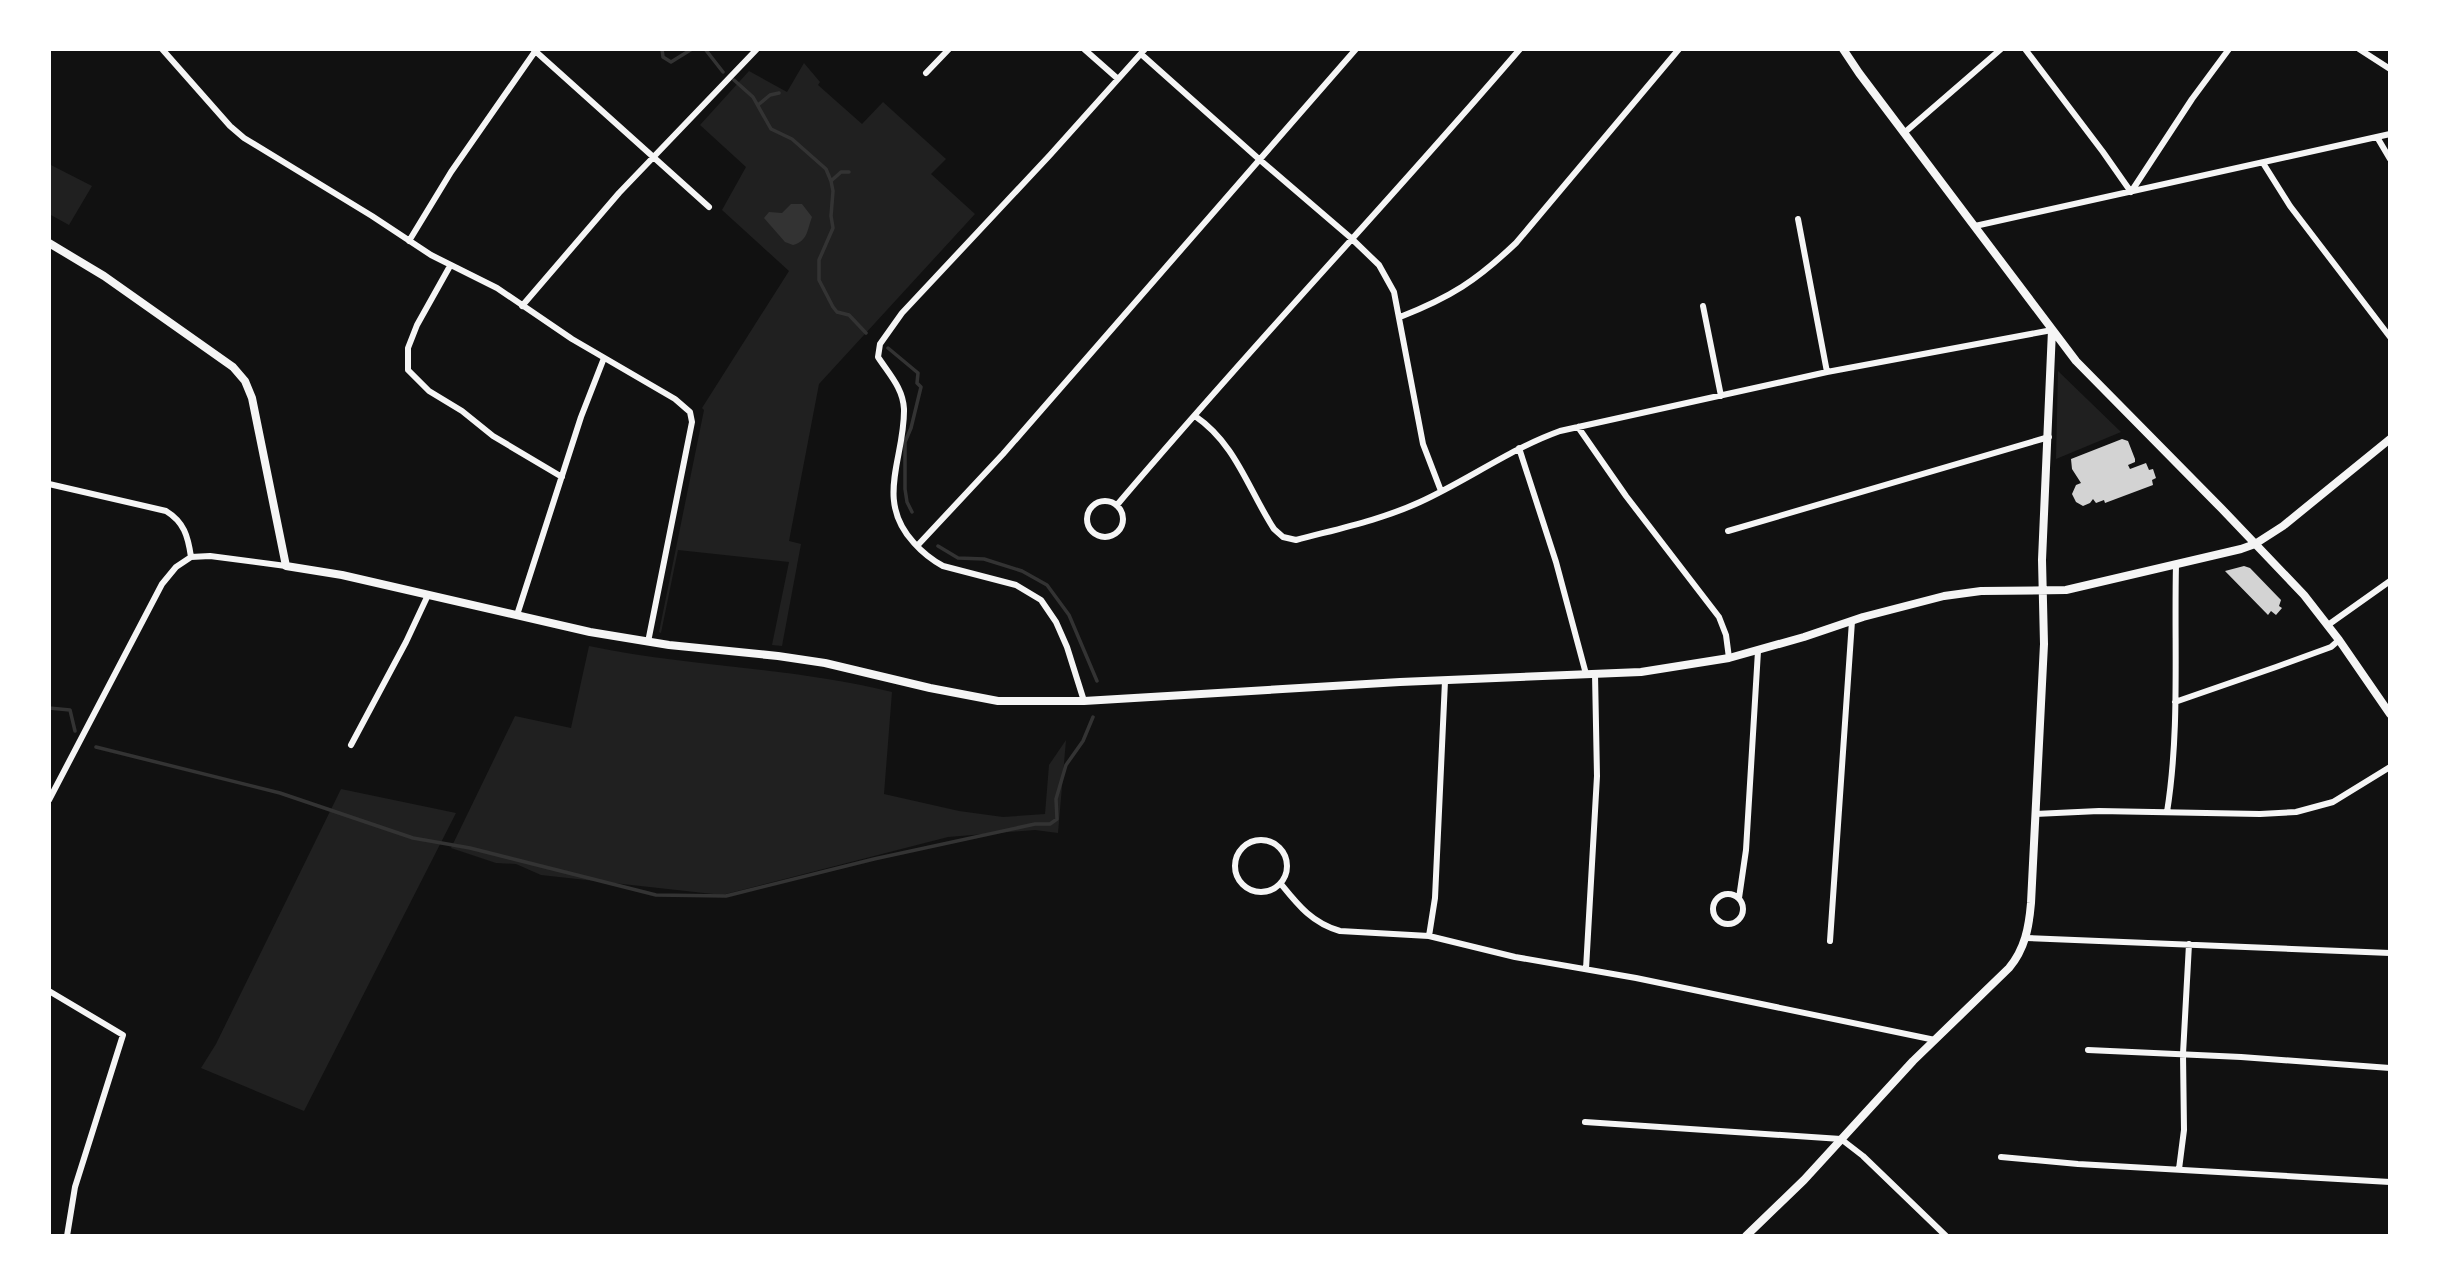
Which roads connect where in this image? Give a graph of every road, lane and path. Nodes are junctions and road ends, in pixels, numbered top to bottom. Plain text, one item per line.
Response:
1 (162, 49) edge
2 (757, 49) edge
3 (949, 49) edge
4 (1084, 49) edge
5 (1356, 49) edge
6 (1520, 49) edge
7 (1679, 49) edge
8 (1843, 49) edge
9 (2001, 49) edge
10 (2025, 49) edge
11 (2229, 49) edge
12 (2359, 49) edge
13 (535, 50) edge
14 (1143, 52) edge
15 (2390, 69) edge
16 (926, 73) dead end
17 (1118, 79) junction
18 (1903, 133) junction
19 (2390, 134) edge
20 (2377, 137) junction
21 (652, 158) junction
22 (2390, 159) edge
23 (1260, 160) junction
24 (2263, 163) junction
25 (2131, 192) junction
26 (709, 207) dead end
27 (1798, 219) dead end
28 (1975, 226) junction
29 (1352, 237) junction
30 (410, 241) junction
31 (49, 243) edge
32 (450, 266) junction
33 (522, 306) junction
34 (1703, 306) dead end
35 (1400, 317) junction
36 (2052, 330) junction
37 (2390, 337) edge
38 (604, 358) junction
39 (1827, 372) junction
40 (1721, 396) junction
41 (1195, 416) junction
42 (1578, 427) junction
43 (2049, 437) junction
44 (2390, 439) edge
45 (1519, 448) junction
46 (562, 477) junction
47 (49, 484) edge
48 (1441, 491) junction
49 (1117, 505) junction
50 (1728, 531) dead end
51 (2255, 544) junction
52 (917, 547) junction
53 (191, 556) junction
54 (2176, 565) junction
55 (286, 566) junction
56 (2390, 581) edge
57 (2044, 591) junction
58 (428, 594) junction
59 (517, 615) junction
60 (1852, 621) junction
61 (2328, 625) junction
62 (2339, 640) junction
63 (648, 642) junction
64 (1758, 651) junction
65 (1729, 658) junction
66 (1591, 674) junction
67 (1445, 681) junction
68 (1084, 701) junction
69 (2175, 702) junction
70 (2390, 715) edge
71 (351, 745) dead end
72 (2390, 767) edge
73 (49, 800) edge
74 (2167, 812) junction
75 (2035, 814) junction
76 (1280, 884) junction
77 (1739, 898) junction
78 (1429, 936) junction
79 (2026, 938) junction
80 (1830, 941) dead end
81 (2189, 944) junction
82 (2390, 953) edge
83 (1587, 969) junction
84 (49, 991) edge
85 (1935, 1040) junction
86 (2088, 1050) dead end
87 (2183, 1054) junction
88 (2390, 1068) edge
89 (1585, 1122) dead end
90 (1841, 1139) junction
91 (2001, 1157) dead end
92 (2179, 1169) junction
93 (2390, 1182) edge
94 (67, 1236) edge
95 (1746, 1236) edge
96 (1946, 1236) edge

1 - 30 street
2 - 21 street
3 - 16 street
4 - 17 street
5 - 23 street
6 - 29 street
7 - 35 street
8 - 18 street
9 - 18 street
10 - 25 street
11 - 25 street
12 - 15 street
13 - 21 street
13 - 30 street
14 - 17 street
14 - 23 street
17 - 52 street
18 - 28 street
19 - 20 street
20 - 22 street
20 - 24 street
21 - 26 street
21 - 33 street
23 - 29 street
23 - 52 street
24 - 25 street
24 - 37 street
25 - 28 street
27 - 39 street
28 - 36 street
29 - 35 street
29 - 41 street
30 - 32 street
31 - 55 street
32 - 33 street
32 - 46 street
33 - 38 street
34 - 40 street
35 - 48 street
36 - 39 street
36 - 43 street
36 - 51 street
38 - 46 street
38 - 63 street
39 - 40 street
40 - 42 street
41 - 48 street
41 - 49 street
42 - 45 street
42 - 65 street
43 - 50 street
43 - 57 street
44 - 51 street
45 - 48 street
45 - 66 street
46 - 59 street
47 - 53 street
49 - 49 street
51 - 54 street
51 - 61 street
52 - 68 street
53 - 55 street
53 - 73 street
54 - 57 street
54 - 69 street
55 - 58 street
56 - 61 street
57 - 60 street
57 - 75 street
58 - 59 street
58 - 71 street
59 - 63 street
60 - 64 street
60 - 80 street
61 - 62 street
62 - 69 street
62 - 70 street
63 - 68 street
64 - 65 street
64 - 77 street
65 - 66 street
66 - 67 street
66 - 83 street
67 - 68 street
67 - 78 street
69 - 74 street
72 - 74 street
74 - 75 street
75 - 79 street
76 - 76 street
76 - 78 street
77 - 77 street
78 - 83 street
79 - 81 street
79 - 85 street
81 - 82 street
81 - 87 street
83 - 85 street
84 - 94 street
85 - 90 street
86 - 87 street
87 - 88 street
87 - 92 street
89 - 90 street
90 - 95 street
90 - 96 street
91 - 92 street
92 - 93 street

